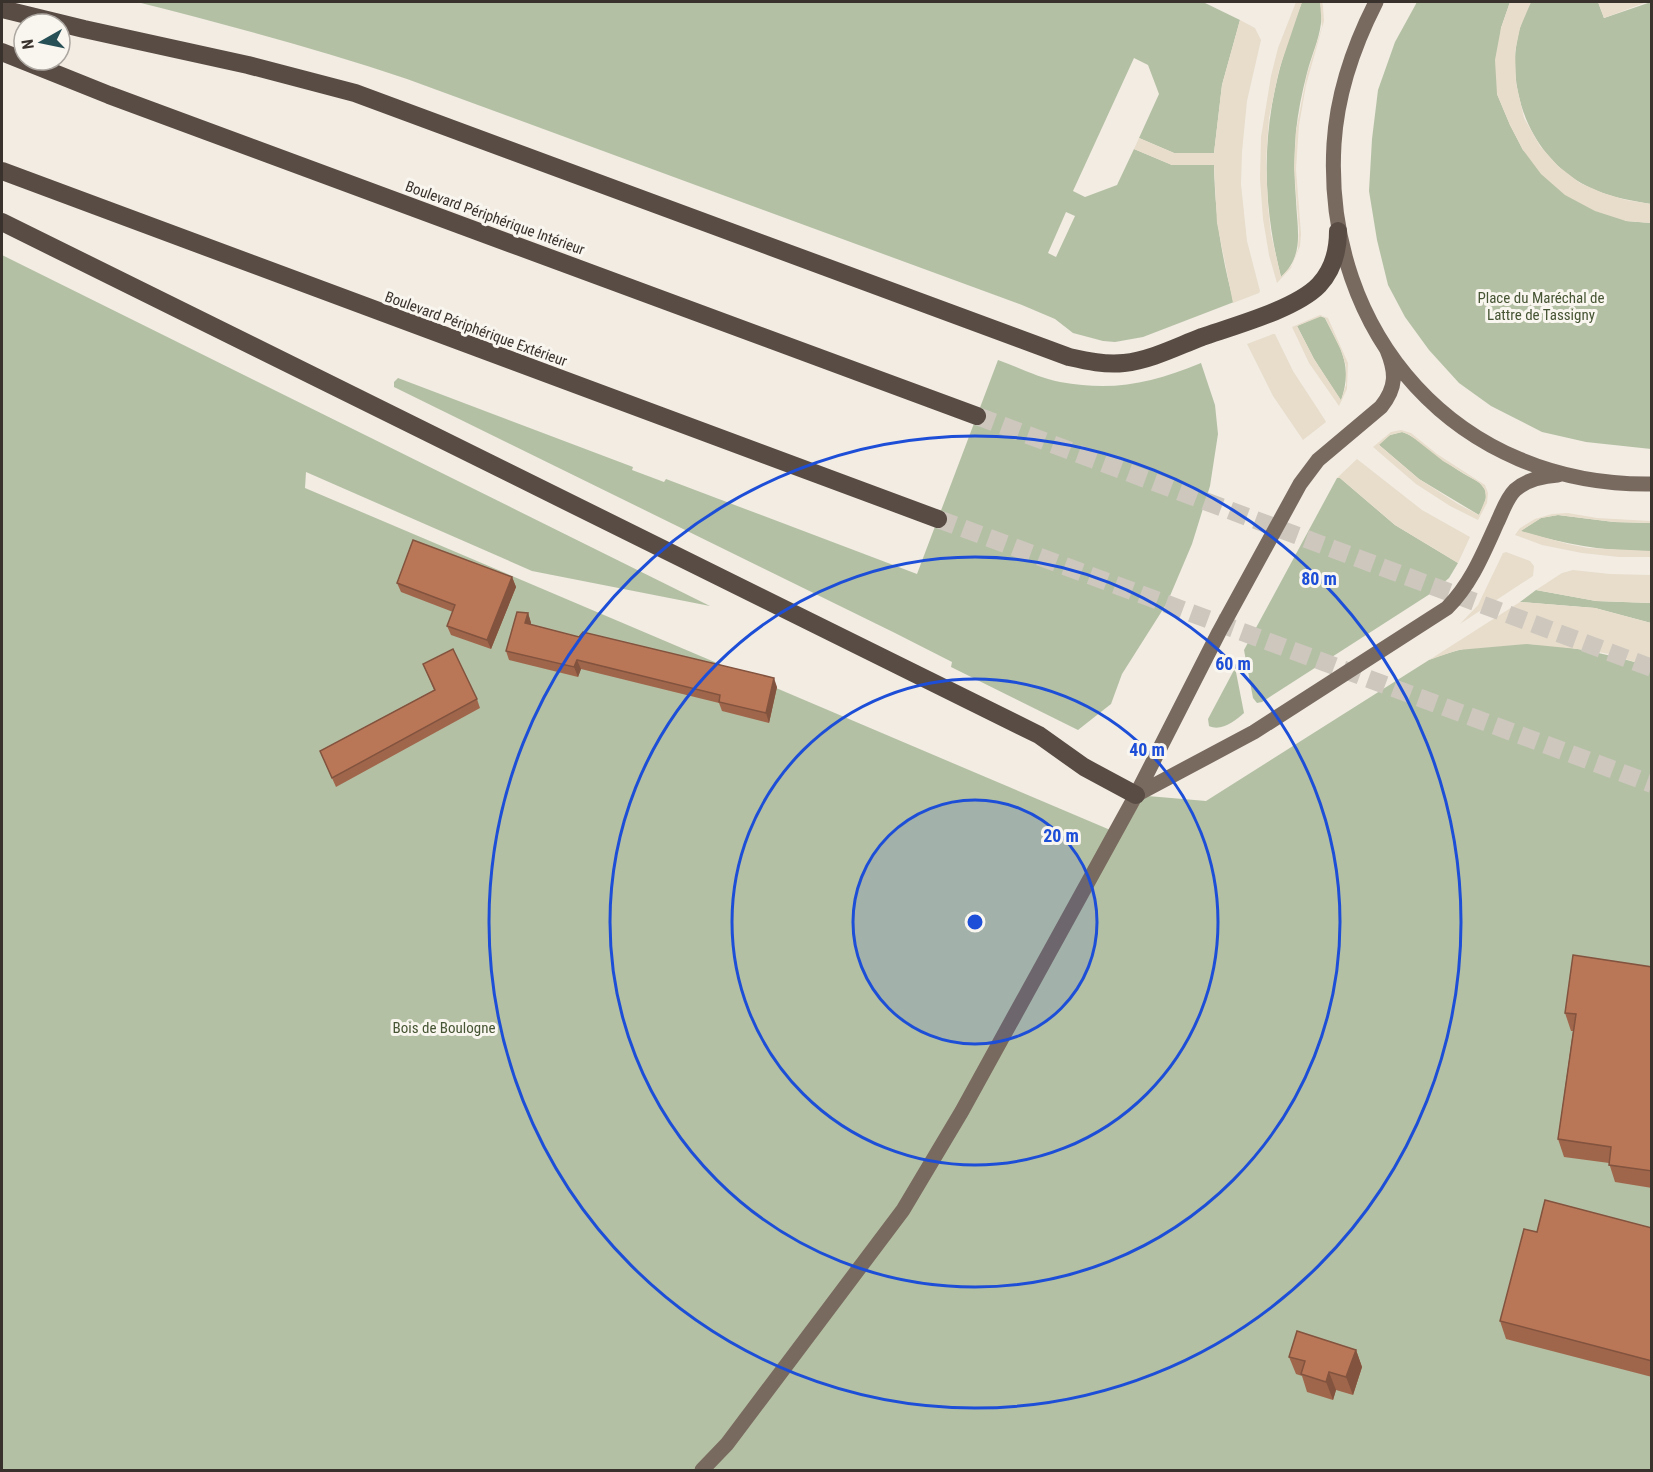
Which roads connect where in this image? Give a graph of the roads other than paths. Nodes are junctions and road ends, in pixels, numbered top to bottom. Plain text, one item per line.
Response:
1 (1364, 2) edge
2 (1376, 2) edge
3 (2, 9) edge
4 (1362, 31) junction
5 (2, 52) edge
6 (2, 171) edge
7 (2, 222) edge
8 (1338, 231) junction
9 (1387, 350) junction
10 (977, 416) tunnel mouth
11 (1568, 476) junction
12 (1652, 484) edge
13 (938, 519) tunnel mouth
14 (1136, 795) junction
15 (702, 1470) edge

1 - 4 main road
2 - 4 main road
3 - 8 highway
4 - 8 main road
5 - 10 highway, Boulevard Périphérique Intérieur
6 - 13 highway, Boulevard Périphérique Extérieur
7 - 14 highway
8 - 9 main road
9 - 11 main road
9 - 14 main road
11 - 12 main road
11 - 14 main road
14 - 15 main road

